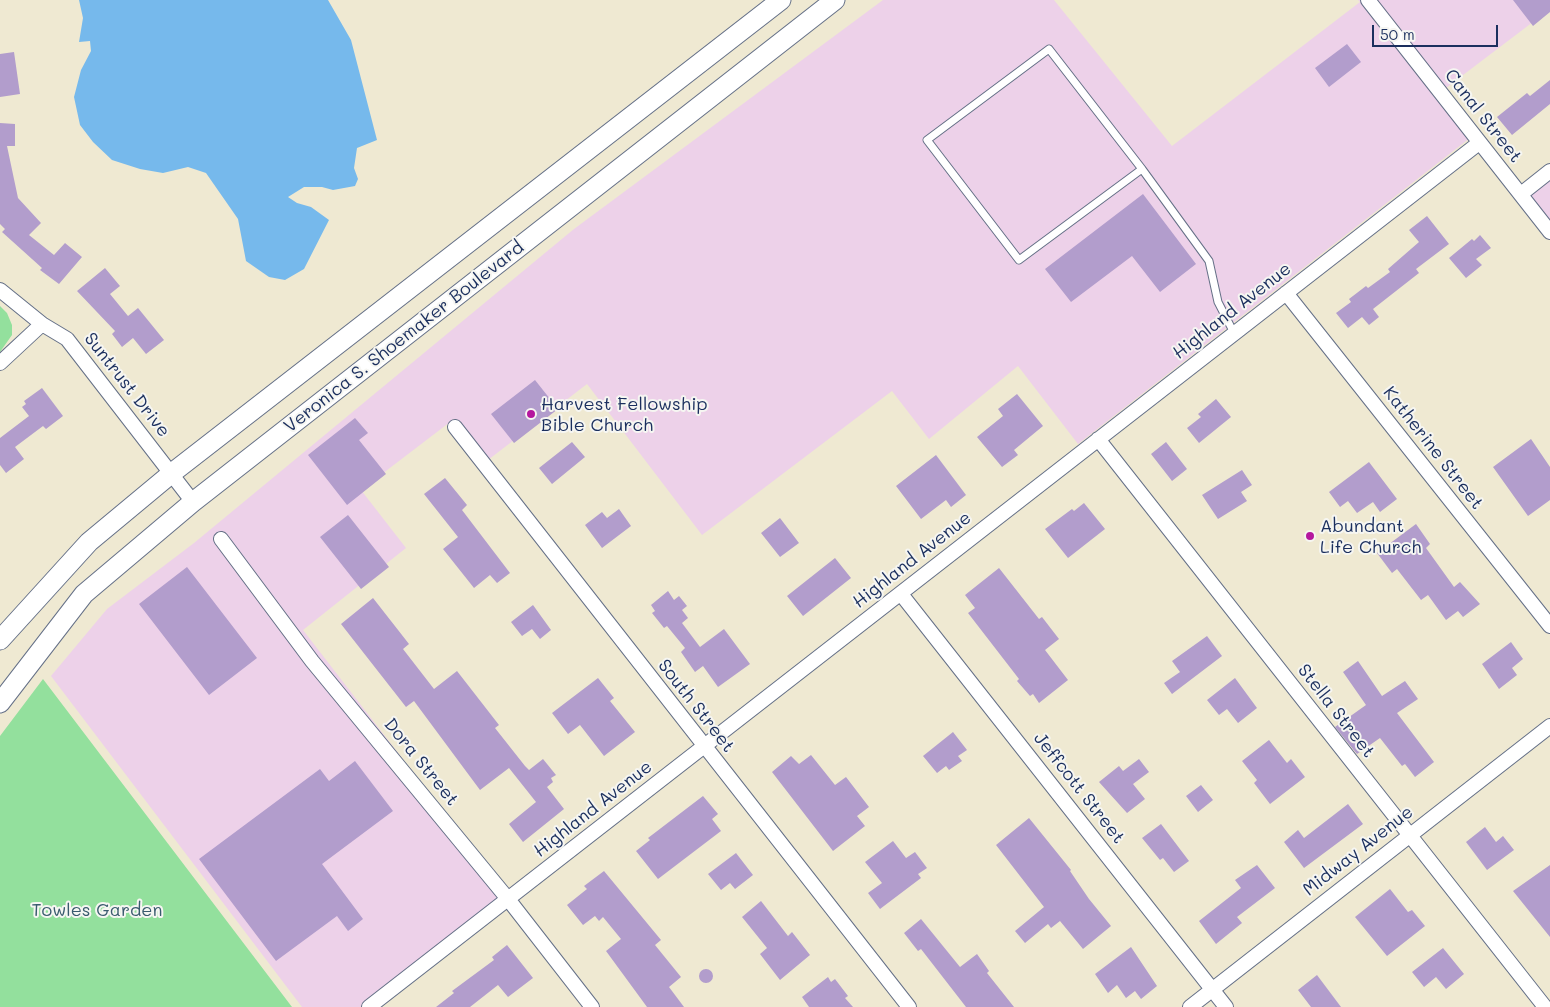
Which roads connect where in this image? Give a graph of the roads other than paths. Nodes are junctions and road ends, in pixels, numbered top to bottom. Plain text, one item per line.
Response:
1 (781, 0) edge
2 (835, 0) edge
3 (1368, 0) edge
4 (1478, 143) junction
5 (1142, 169) junction
6 (1550, 171) edge
7 (1520, 194) junction
8 (1550, 232) edge
9 (0, 290) edge
10 (1286, 293) junction
11 (42, 324) junction
12 (1234, 333) junction
13 (0, 363) edge
14 (454, 427) dead end
15 (1098, 439) junction
16 (172, 473) junction
17 (193, 502) junction
18 (221, 539) dead end
19 (901, 594) junction
20 (1550, 626) edge
21 (0, 640) edge
22 (0, 703) edge
23 (1550, 726) edge
24 (703, 747) junction
25 (1408, 834) junction
26 (508, 899) junction
27 (1212, 990) junction
28 (369, 1007) edge
29 (592, 1007) edge
30 (909, 1007) edge
31 (1190, 1007) edge
32 (1226, 1007) edge
33 (1545, 1007) edge

1 - 16 street, Veronica S. Shoemaker Boulevard
2 - 17 street, Veronica S. Shoemaker Boulevard
3 - 4 street, Canal Street
4 - 7 street, Canal Street
4 - 10 street, Highland Avenue
5 - 5 lane
5 - 12 lane
6 - 7 street
7 - 8 street, Canal Street
9 - 11 street, Suntrust Drive
10 - 12 street, Highland Avenue
10 - 20 street, Katherine Street
11 - 13 street
11 - 16 street, Suntrust Drive
12 - 15 street, Highland Avenue
14 - 24 street, South Street
15 - 19 street, Highland Avenue
15 - 25 street, Stella Street
16 - 17 street
16 - 21 street, Veronica S. Shoemaker Boulevard
17 - 22 street, Veronica S. Shoemaker Boulevard
18 - 26 street, Dora Street
19 - 24 street, Highland Avenue
19 - 27 street, Jeffcott Street
23 - 25 street, Midway Avenue
24 - 26 street, Highland Avenue
24 - 30 street, South Street
25 - 27 street, Midway Avenue
25 - 33 street, Stella Street
26 - 28 street, Highland Avenue
26 - 29 street, Dora Street
27 - 31 street, Midway Avenue
27 - 32 street, Jeffcott Street

